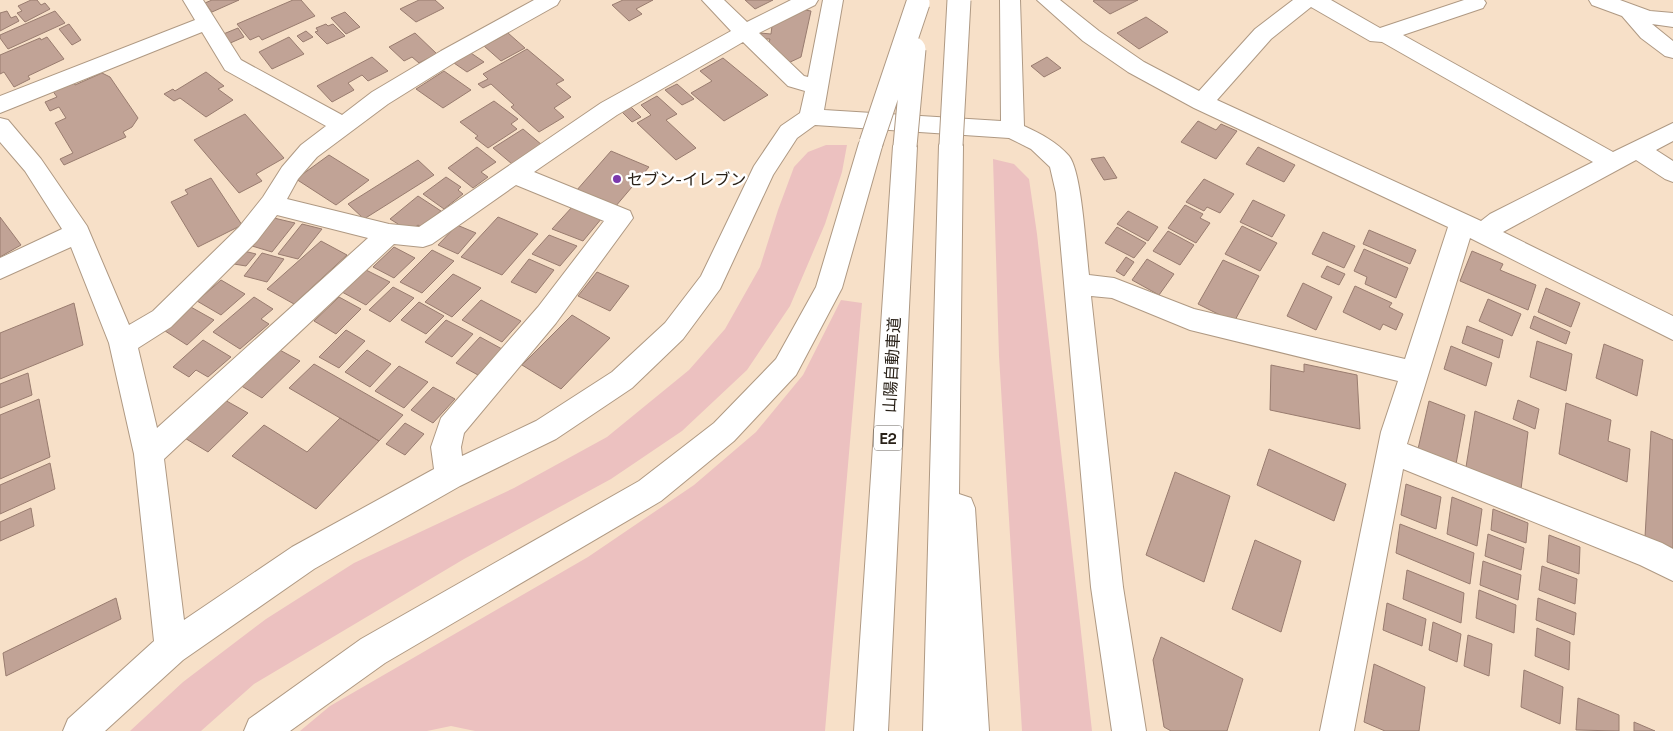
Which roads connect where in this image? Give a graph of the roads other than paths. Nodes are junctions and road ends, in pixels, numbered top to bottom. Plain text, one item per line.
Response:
1 (193, 0) edge
2 (550, 0) edge
3 (712, 0) edge
4 (808, 0) edge
5 (833, 0) edge
6 (959, 0) edge
7 (1010, 0) edge
8 (1047, 0) edge
9 (1306, 0) edge
10 (1315, 0) edge
11 (1599, 0) edge
12 (918, 2) edge
13 (1476, 3) dead end
14 (1629, 10) junction
15 (1664, 13) edge
16 (206, 23) junction
17 (745, 32) junction
18 (1384, 34) junction
19 (1673, 51) edge
20 (817, 87) junction
21 (1202, 102) junction
22 (0, 105) edge
23 (811, 117) junction
24 (342, 125) junction
25 (0, 126) edge
26 (1013, 130) junction
27 (1673, 131) edge
28 (1637, 149) junction
29 (1612, 162) junction
30 (1673, 173) edge
31 (514, 174) junction
32 (272, 204) junction
33 (1473, 229) junction
34 (78, 232) junction
35 (389, 234) junction
36 (948, 264) junction
37 (0, 269) edge
38 (1077, 284) junction
39 (1673, 329) edge
40 (123, 343) junction
41 (1414, 373) junction
42 (1392, 450) junction
43 (149, 454) junction
44 (450, 476) junction
45 (1673, 566) edge
46 (171, 648) junction
47 (1342, 729) edge
48 (80, 731) edge
49 (261, 731) edge
50 (871, 731) edge
51 (940, 731) edge
52 (972, 731) edge
53 (1129, 731) edge

1 - 16 main road
2 - 24 main road
3 - 17 main road
4 - 17 main road
5 - 20 main road
6 - 36 main road, bridge
7 - 26 main road
8 - 21 main road
9 - 21 main road
10 - 18 main road
11 - 14 main road
12 - 49 main road, bridge
12 - 50 main road, 山陽自動車道 / E2, bridge
13 - 18 main road
14 - 15 main road
14 - 19 main road
16 - 22 main road
16 - 24 main road
17 - 20 main road
17 - 31 main road
18 - 29 main road
20 - 23 main road
21 - 33 main road
23 - 26 main road
23 - 44 main road
24 - 32 main road
25 - 34 main road
26 - 38 main road
27 - 28 main road
28 - 29 main road
28 - 30 main road
29 - 33 main road
31 - 35 main road
31 - 44 main road
32 - 35 main road
32 - 40 main road
33 - 39 main road
33 - 41 main road
34 - 37 main road
34 - 40 main road
35 - 43 main road
36 - 51 main road
36 - 52 main road
38 - 41 main road
38 - 53 main road
40 - 43 main road
41 - 42 main road
42 - 45 main road
42 - 47 main road
43 - 46 main road
44 - 46 main road
46 - 48 main road

